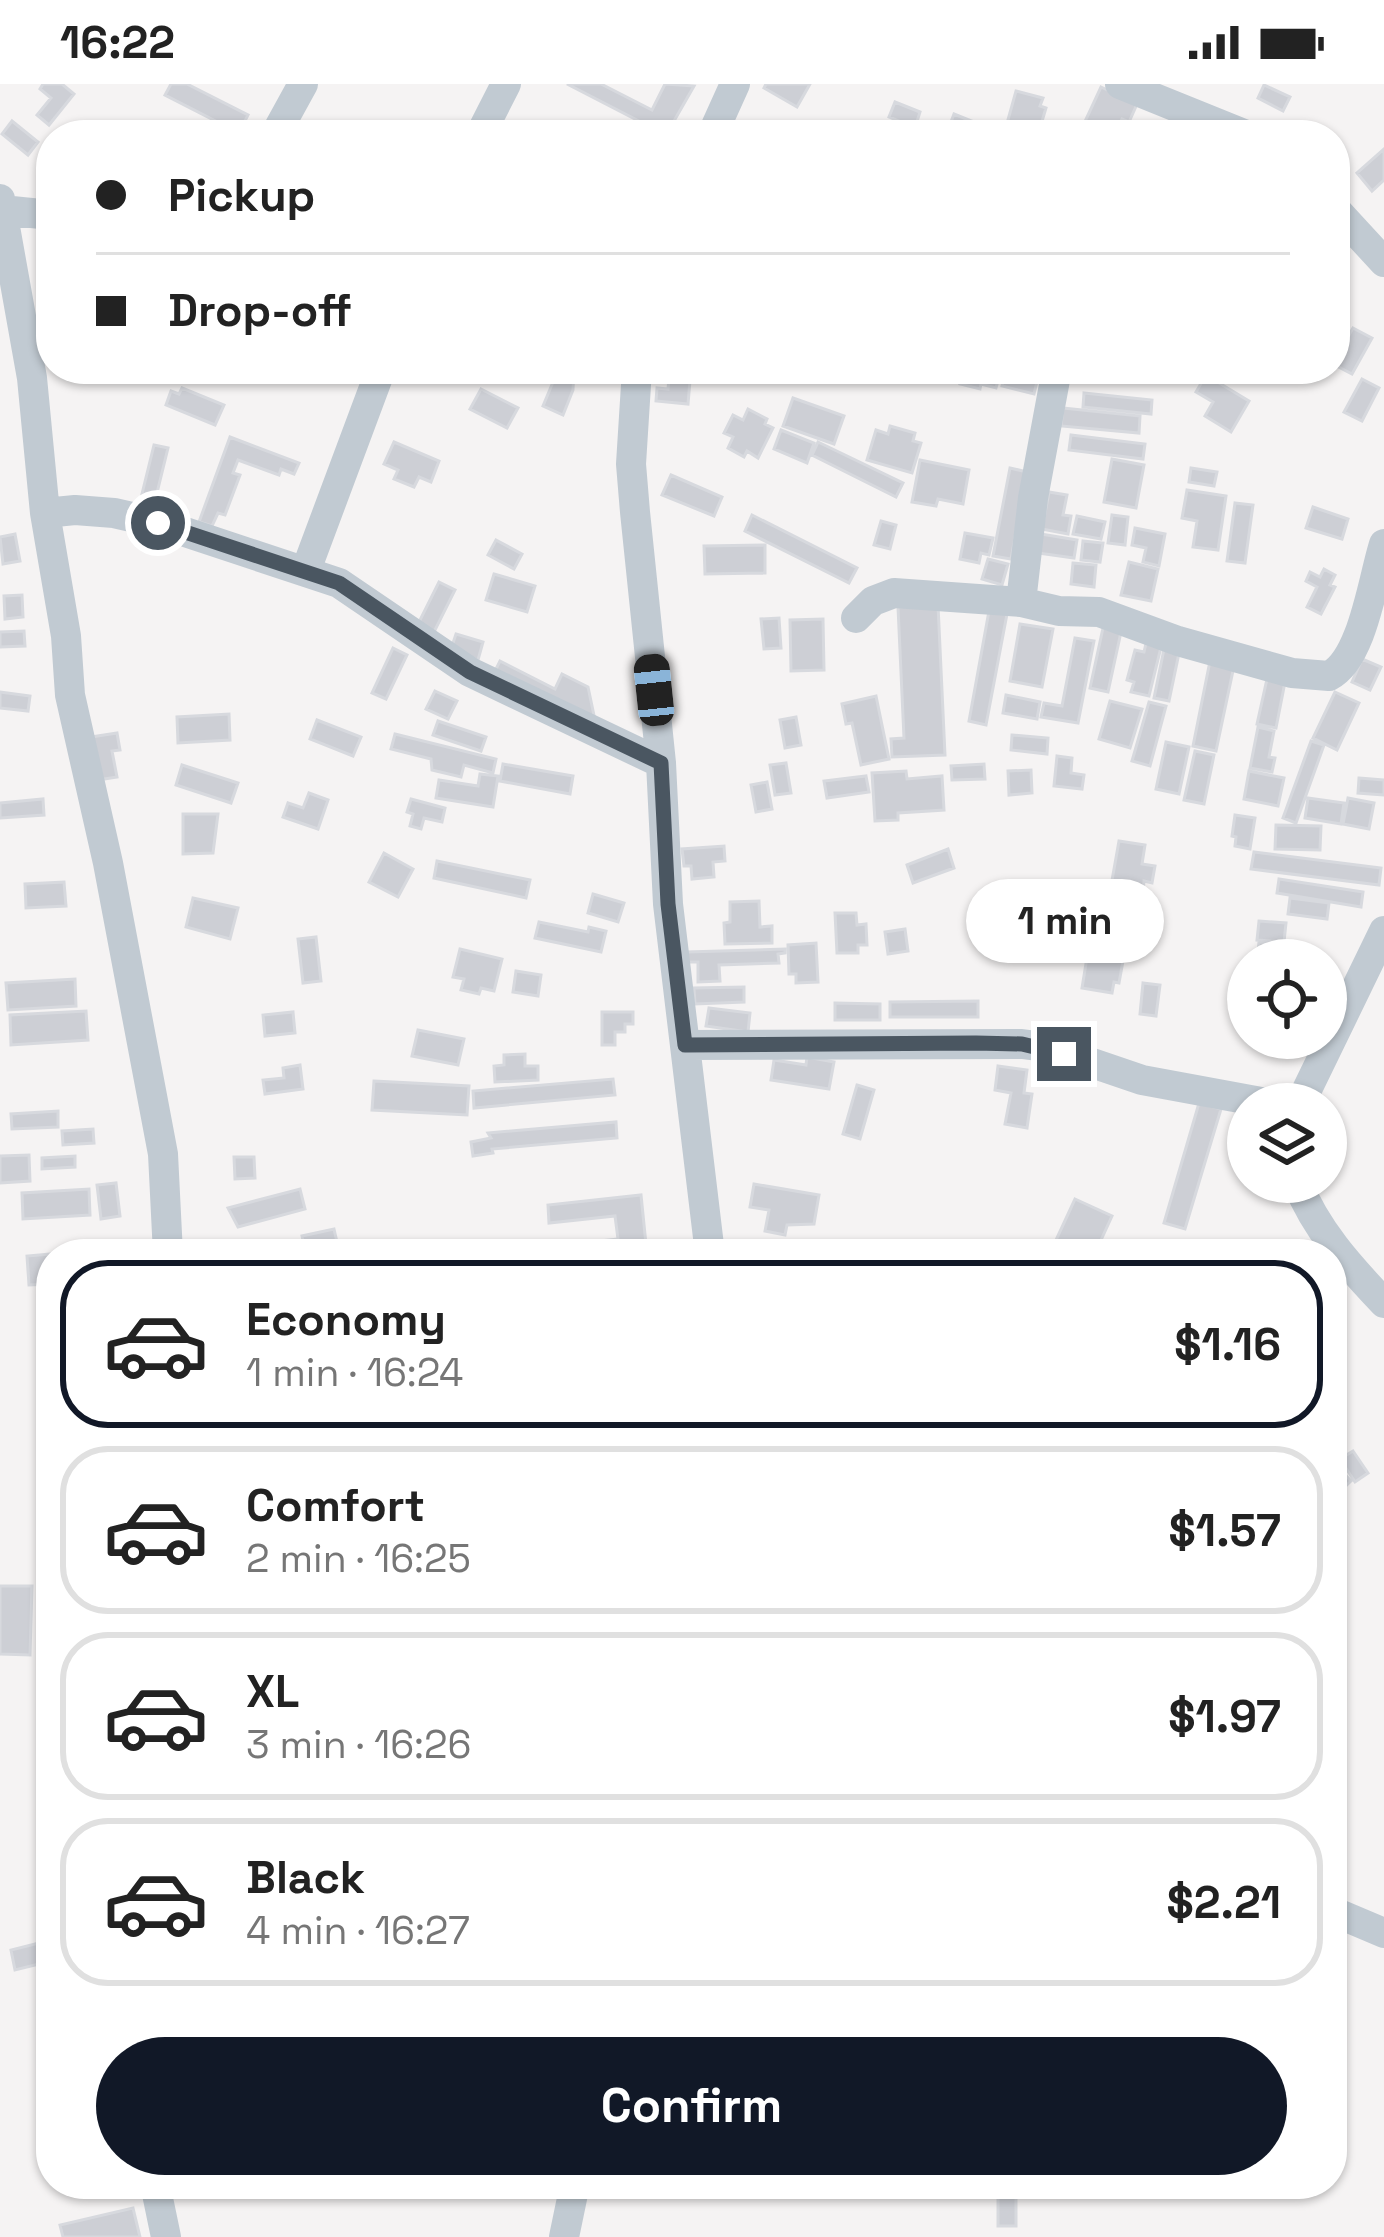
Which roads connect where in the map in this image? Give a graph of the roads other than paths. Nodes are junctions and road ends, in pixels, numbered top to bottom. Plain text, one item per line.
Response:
1 (303, 84) edge
2 (506, 84) edge
3 (735, 84) edge
4 (1120, 84) edge
5 (1172, 105) junction
6 (283, 120) edge
7 (488, 120) edge
8 (719, 120) edge
9 (1166, 120) edge
10 (1209, 120) edge
11 (1, 204) edge
12 (36, 212) edge
13 (1350, 225) edge
14 (1384, 262) edge
15 (372, 384) edge
16 (636, 384) edge
17 (1055, 384) edge
18 (45, 513) junction
19 (1384, 544) edge
20 (306, 570) junction
21 (1021, 602) junction
22 (856, 618) dead end
23 (661, 763) junction
24 (1384, 931) edge
25 (685, 1045) junction
26 (1310, 1083) edge
27 (1227, 1096) edge
28 (1306, 1203) edge
29 (167, 1239) edge
30 (708, 1239) edge
31 (1328, 1239) edge
32 (1347, 1263) edge
33 (1384, 1303) edge
34 (1347, 1917) edge
35 (1384, 1933) edge
36 (158, 2199) edge
37 (572, 2199) edge
38 (166, 2237) edge
39 (564, 2237) edge

1 - 6 street
2 - 7 street
3 - 8 street
4 - 5 street
5 - 9 street
5 - 10 street
11 - 12 street
11 - 18 street
13 - 14 street
15 - 20 street
16 - 23 street
17 - 21 street
18 - 20 street
18 - 29 street
19 - 21 street
20 - 23 street
21 - 22 street
23 - 25 street
24 - 26 street
25 - 27 street
25 - 30 street
28 - 31 street
32 - 33 street
34 - 35 street
36 - 38 street
37 - 39 street

